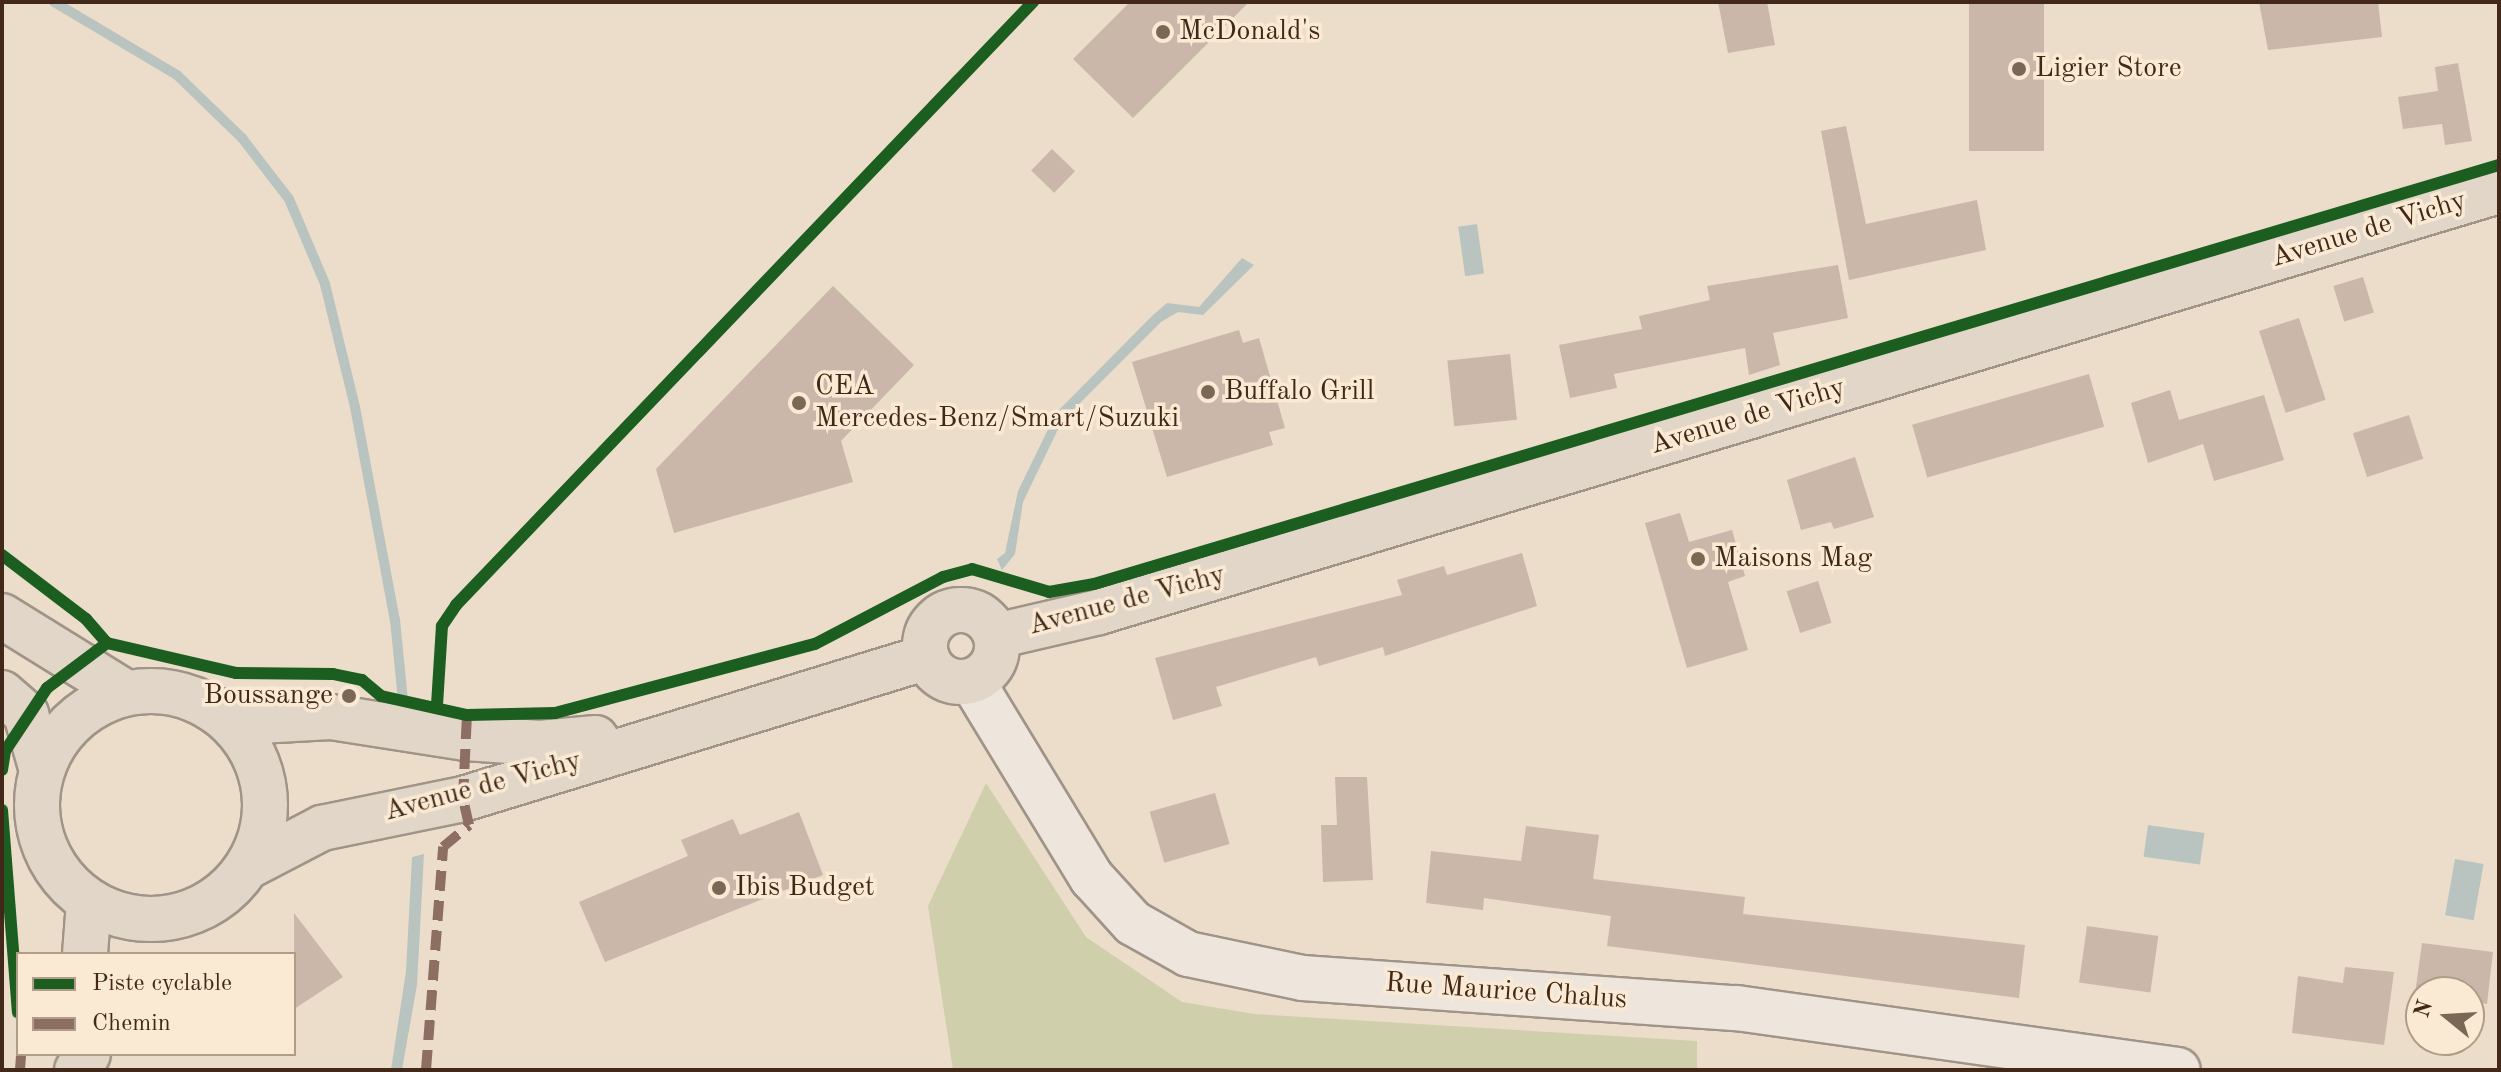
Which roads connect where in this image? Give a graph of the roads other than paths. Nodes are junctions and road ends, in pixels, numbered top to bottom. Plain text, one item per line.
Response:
1 (2499, 191) edge
2 (2, 616) edge
3 (996, 636) junction
4 (927, 657) junction
5 (972, 681) junction
6 (2, 693) edge
7 (126, 693) junction
8 (212, 709) junction
9 (678, 730) junction
10 (42, 771) junction
11 (247, 867) junction
12 (89, 902) junction
13 (203, 907) junction
14 (85, 952) edge
15 (159, 952) edge
16 (2178, 1070) edge

1 - 3 main road, Avenue de Vichy
2 - 7 main road
3 - 4 main road
3 - 5 main road
4 - 5 main road
4 - 9 main road, Avenue de Vichy
5 - 16 street, Rue Maurice Chalus
6 - 10 main road
7 - 8 main road
7 - 10 main road
8 - 9 main road, Avenue de Vichy
8 - 11 main road
9 - 11 main road, Avenue de Vichy
10 - 12 main road
11 - 13 main road
12 - 13 main road
12 - 14 main road
13 - 15 main road

